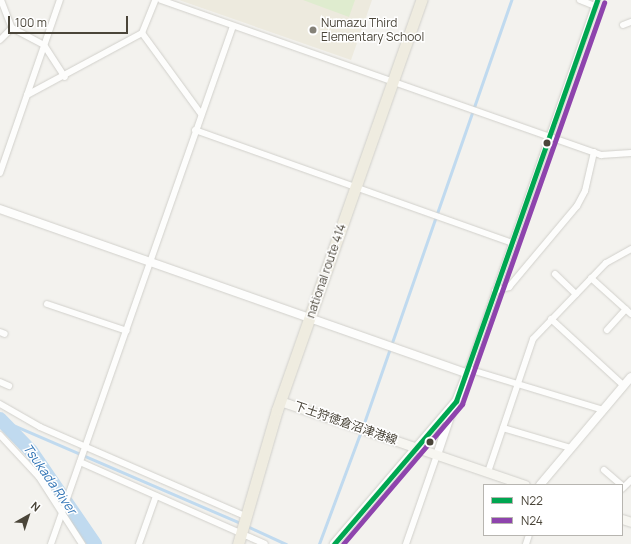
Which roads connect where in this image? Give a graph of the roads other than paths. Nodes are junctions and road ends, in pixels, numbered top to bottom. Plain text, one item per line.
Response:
1 (1, 0) edge
2 (60, 0) edge
3 (154, 0) edge
4 (161, 0) edge
5 (421, 0) edge
6 (580, 0) edge
7 (596, 3) edge
8 (631, 22) edge
9 (623, 25) dead end
10 (233, 26) junction
11 (12, 28) junction
12 (142, 33) junction
13 (0, 40) edge
14 (44, 45) junction
15 (65, 77) junction
16 (392, 80) junction
17 (27, 95) junction
18 (201, 114) junction
19 (195, 130) junction
20 (550, 135) junction
21 (594, 152) junction
22 (631, 153) edge
23 (0, 172) edge
24 (356, 186) junction
25 (0, 209) edge
26 (512, 242) junction
27 (631, 249) edge
28 (150, 262) junction
29 (555, 274) dead end
30 (591, 278) junction
31 (495, 292) junction
32 (576, 294) junction
33 (47, 304) dead end
34 (626, 309) junction
35 (631, 314) edge
36 (310, 318) junction
37 (551, 319) junction
38 (607, 330) dead end
39 (127, 332) junction
40 (468, 371) junction
41 (631, 377) edge
42 (0, 382) edge
43 (517, 384) junction
44 (9, 386) dead end
45 (623, 386) junction
46 (280, 401) junction
47 (456, 401) junction
48 (0, 404) edge
49 (603, 410) junction
50 (503, 428) junction
51 (0, 436) edge
52 (86, 447) junction
53 (417, 448) junction
54 (571, 448) junction
55 (437, 455) junction
56 (80, 462) junction
57 (604, 470) dead end
58 (488, 472) junction
59 (631, 480) edge
60 (523, 484) edge
61 (541, 484) edge
62 (619, 484) edge
63 (623, 486) edge
64 (156, 496) junction
65 (63, 511) junction
66 (247, 517) junction
67 (240, 539) edge
68 (52, 544) edge
69 (82, 544) edge
70 (139, 544) edge
71 (265, 544) edge
72 (334, 544) edge
73 (406, 544) edge

1 - 11 street
2 - 14 street
3 - 12 street
4 - 10 street
5 - 16 highway, national route 414
6 - 7 street
7 - 20 street
8 - 9 street
10 - 16 street
10 - 18 street
11 - 13 street
11 - 14 street
12 - 15 street
12 - 18 street
14 - 15 street
14 - 17 street
15 - 17 street
16 - 20 street
16 - 24 highway, national route 414
17 - 23 street
18 - 19 street
19 - 24 street
19 - 28 street
20 - 21 street
20 - 26 street
21 - 22 street
21 - 31 street
24 - 26 street
24 - 36 highway, national route 414
25 - 28 street
26 - 31 street
27 - 30 street
28 - 36 street
28 - 39 street
29 - 32 street
30 - 32 street
30 - 34 street
31 - 40 street
32 - 37 street
33 - 39 street
34 - 35 street
34 - 38 street
36 - 40 street
36 - 46 highway, national route 414
37 - 43 street
37 - 45 street
39 - 52 street
40 - 43 street
40 - 47 street
41 - 45 street
42 - 44 street
43 - 49 street
43 - 50 street
45 - 49 street
46 - 53 main road, 下土狩徳倉沼津港線
46 - 66 highway, national route 414
47 - 53 street
47 - 55 street
48 - 52 street
49 - 54 street
50 - 54 street
50 - 58 street
51 - 65 street
52 - 56 street
52 - 66 street
53 - 55 main road, 下土狩徳倉沼津港線
53 - 72 street
54 - 61 street
55 - 58 main road, 下土狩徳倉沼津港線
55 - 73 street
56 - 64 street
56 - 65 street
57 - 62 street
58 - 60 main road, 下土狩徳倉沼津港線
59 - 63 street
64 - 67 street
64 - 70 street
65 - 68 street
65 - 69 street
66 - 67 highway, national route 414
67 - 71 street

